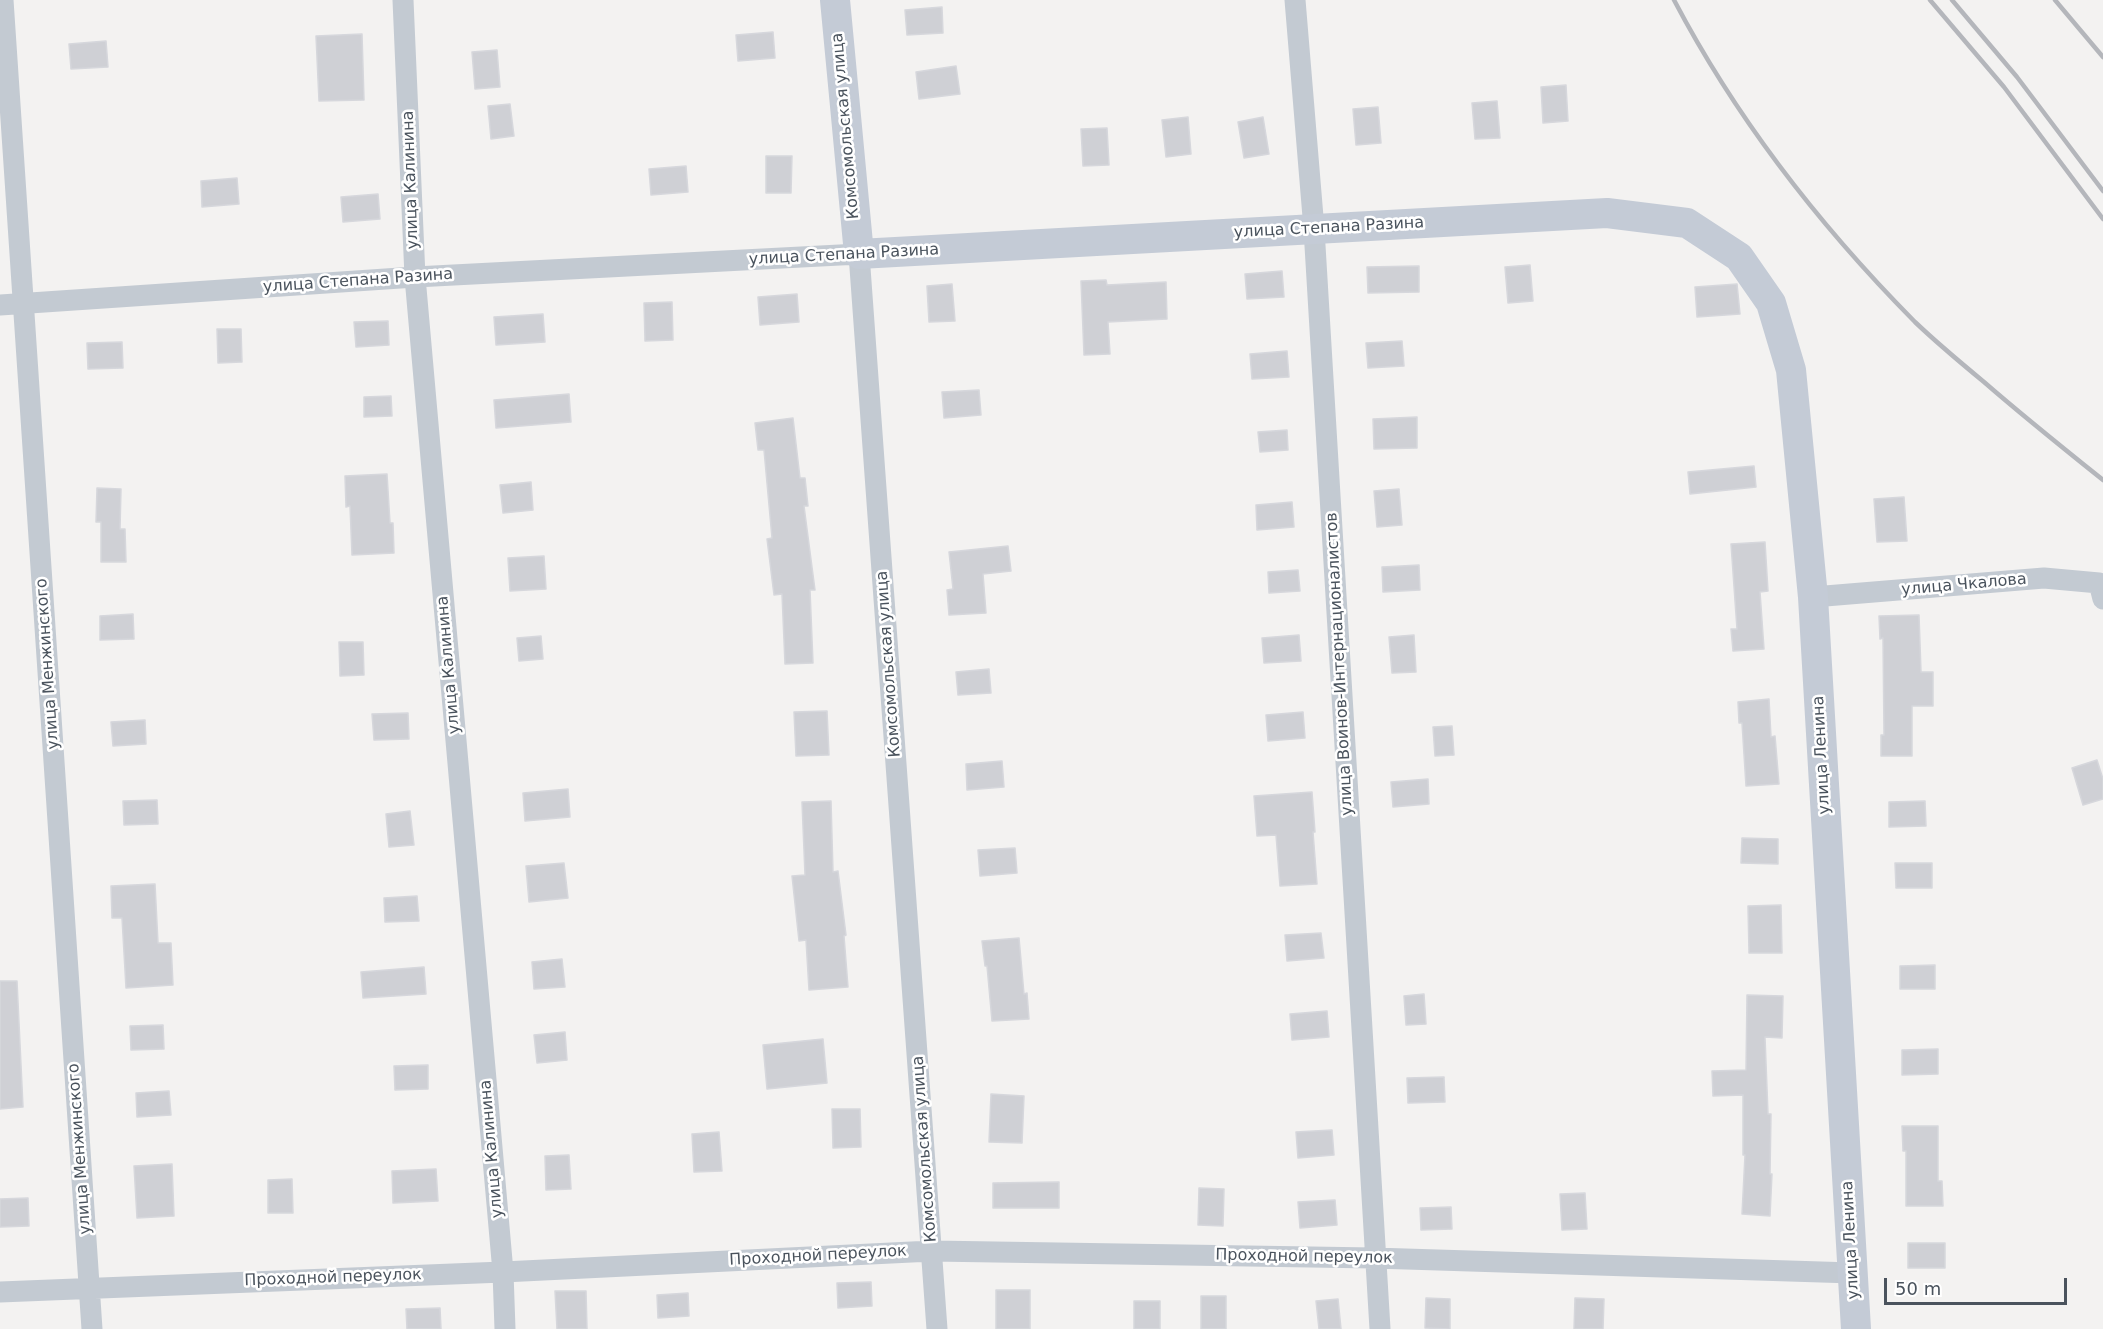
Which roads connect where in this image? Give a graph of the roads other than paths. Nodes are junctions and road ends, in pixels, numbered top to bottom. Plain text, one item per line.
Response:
1 (3, 0) edge
2 (403, 0) edge
3 (834, 0) edge
4 (1295, 0) edge
5 (1687, 223) joint
6 (1314, 229) junction
7 (859, 254) junction
8 (415, 277) junction
9 (24, 303) junction
10 (0, 305) edge
11 (2102, 589) edge
12 (1813, 597) junction
13 (932, 1251) junction
14 (1374, 1258) junction
15 (503, 1272) junction
16 (1853, 1273) junction
17 (89, 1288) junction
18 (0, 1292) edge
19 (92, 1329) edge
20 (505, 1329) edge
21 (937, 1329) edge
22 (1380, 1329) edge
23 (1856, 1329) edge

1 - 9 street, улица Менжинского
2 - 8 street, улица Калинина
3 - 7 main road, Комсомольская улица
4 - 6 street, улица Воинов-Интернационалистов
5 - 6 main road, улица Степана Разина
5 - 12 main road, улица Ленина
6 - 7 main road, улица Степана Разина
6 - 14 street, улица Воинов-Интернационалистов
7 - 8 street, улица Степана Разина
7 - 13 street, Комсомольская улица
8 - 9 street, улица Степана Разина
8 - 15 street, улица Калинина
9 - 10 street, улица Степана Разина
9 - 17 street, улица Менжинского
11 - 12 street, улица Чкалова
12 - 16 main road, улица Ленина
13 - 14 street, Проходной переулок
13 - 15 street, Проходной переулок
13 - 21 street, Комсомольская улица
14 - 16 street, Проходной переулок
14 - 22 street, улица Воинов-Интернационалистов
15 - 17 street, Проходной переулок
15 - 20 street, улица Калинина
16 - 23 main road, улица Ленина
17 - 18 street, Проходной переулок
17 - 19 street, улица Менжинского

